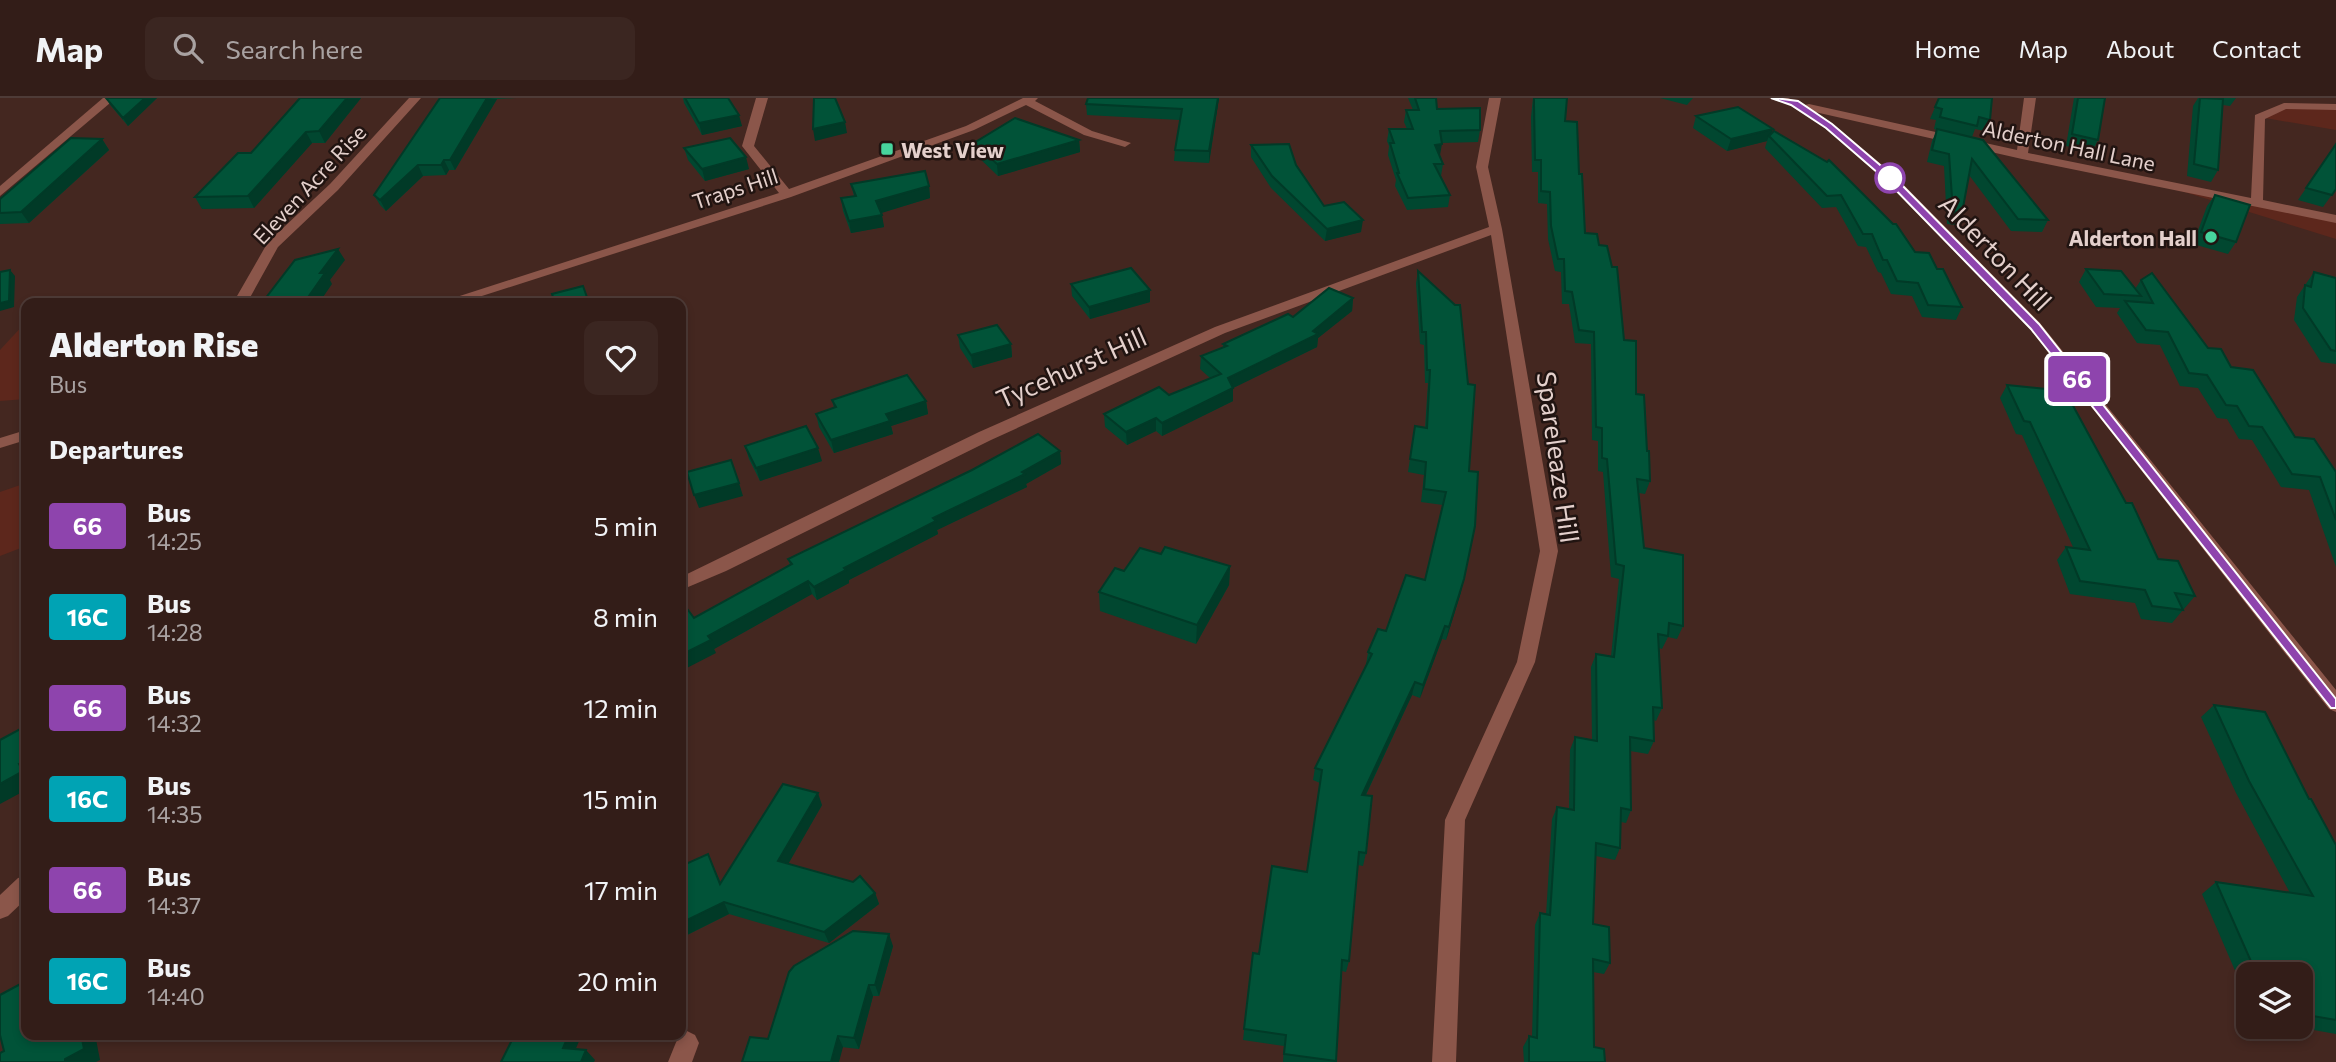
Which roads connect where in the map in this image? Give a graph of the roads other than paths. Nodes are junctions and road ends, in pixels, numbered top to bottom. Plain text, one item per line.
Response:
1 (110, 98) edge
2 (415, 98) edge
3 (762, 98) edge
4 (1495, 98) edge
5 (1775, 98) edge
6 (2030, 98) edge
7 (1030, 99) edge
8 (1794, 103) junction
9 (2336, 107) edge
10 (1125, 143) dead end
11 (2022, 155) junction
12 (0, 192) edge
13 (787, 194) junction
14 (2257, 203) junction
15 (2336, 219) edge
16 (1496, 229) junction
17 (243, 298) edge
18 (461, 298) edge
19 (21, 437) edge
20 (0, 443) edge
21 (686, 582) edge
22 (2336, 704) edge
23 (21, 890) edge
24 (0, 909) edge
25 (1444, 1062) edge

1 - 12 street
2 - 17 street, Eleven Acre Rise
3 - 13 street
4 - 16 street, Spareleaze Hill
5 - 8 street, Alderton Hill
6 - 11 street
7 - 10 street
7 - 13 street, Traps Hill
8 - 11 street, Alderton Hall Lane
8 - 22 street, Alderton Hill
9 - 14 street
11 - 14 street, Alderton Hall Lane
13 - 18 street, Traps Hill
14 - 15 street, Alderton Hall Lane
16 - 21 street, Tycehurst Hill
16 - 25 street, Spareleaze Hill
19 - 20 street
23 - 24 street

